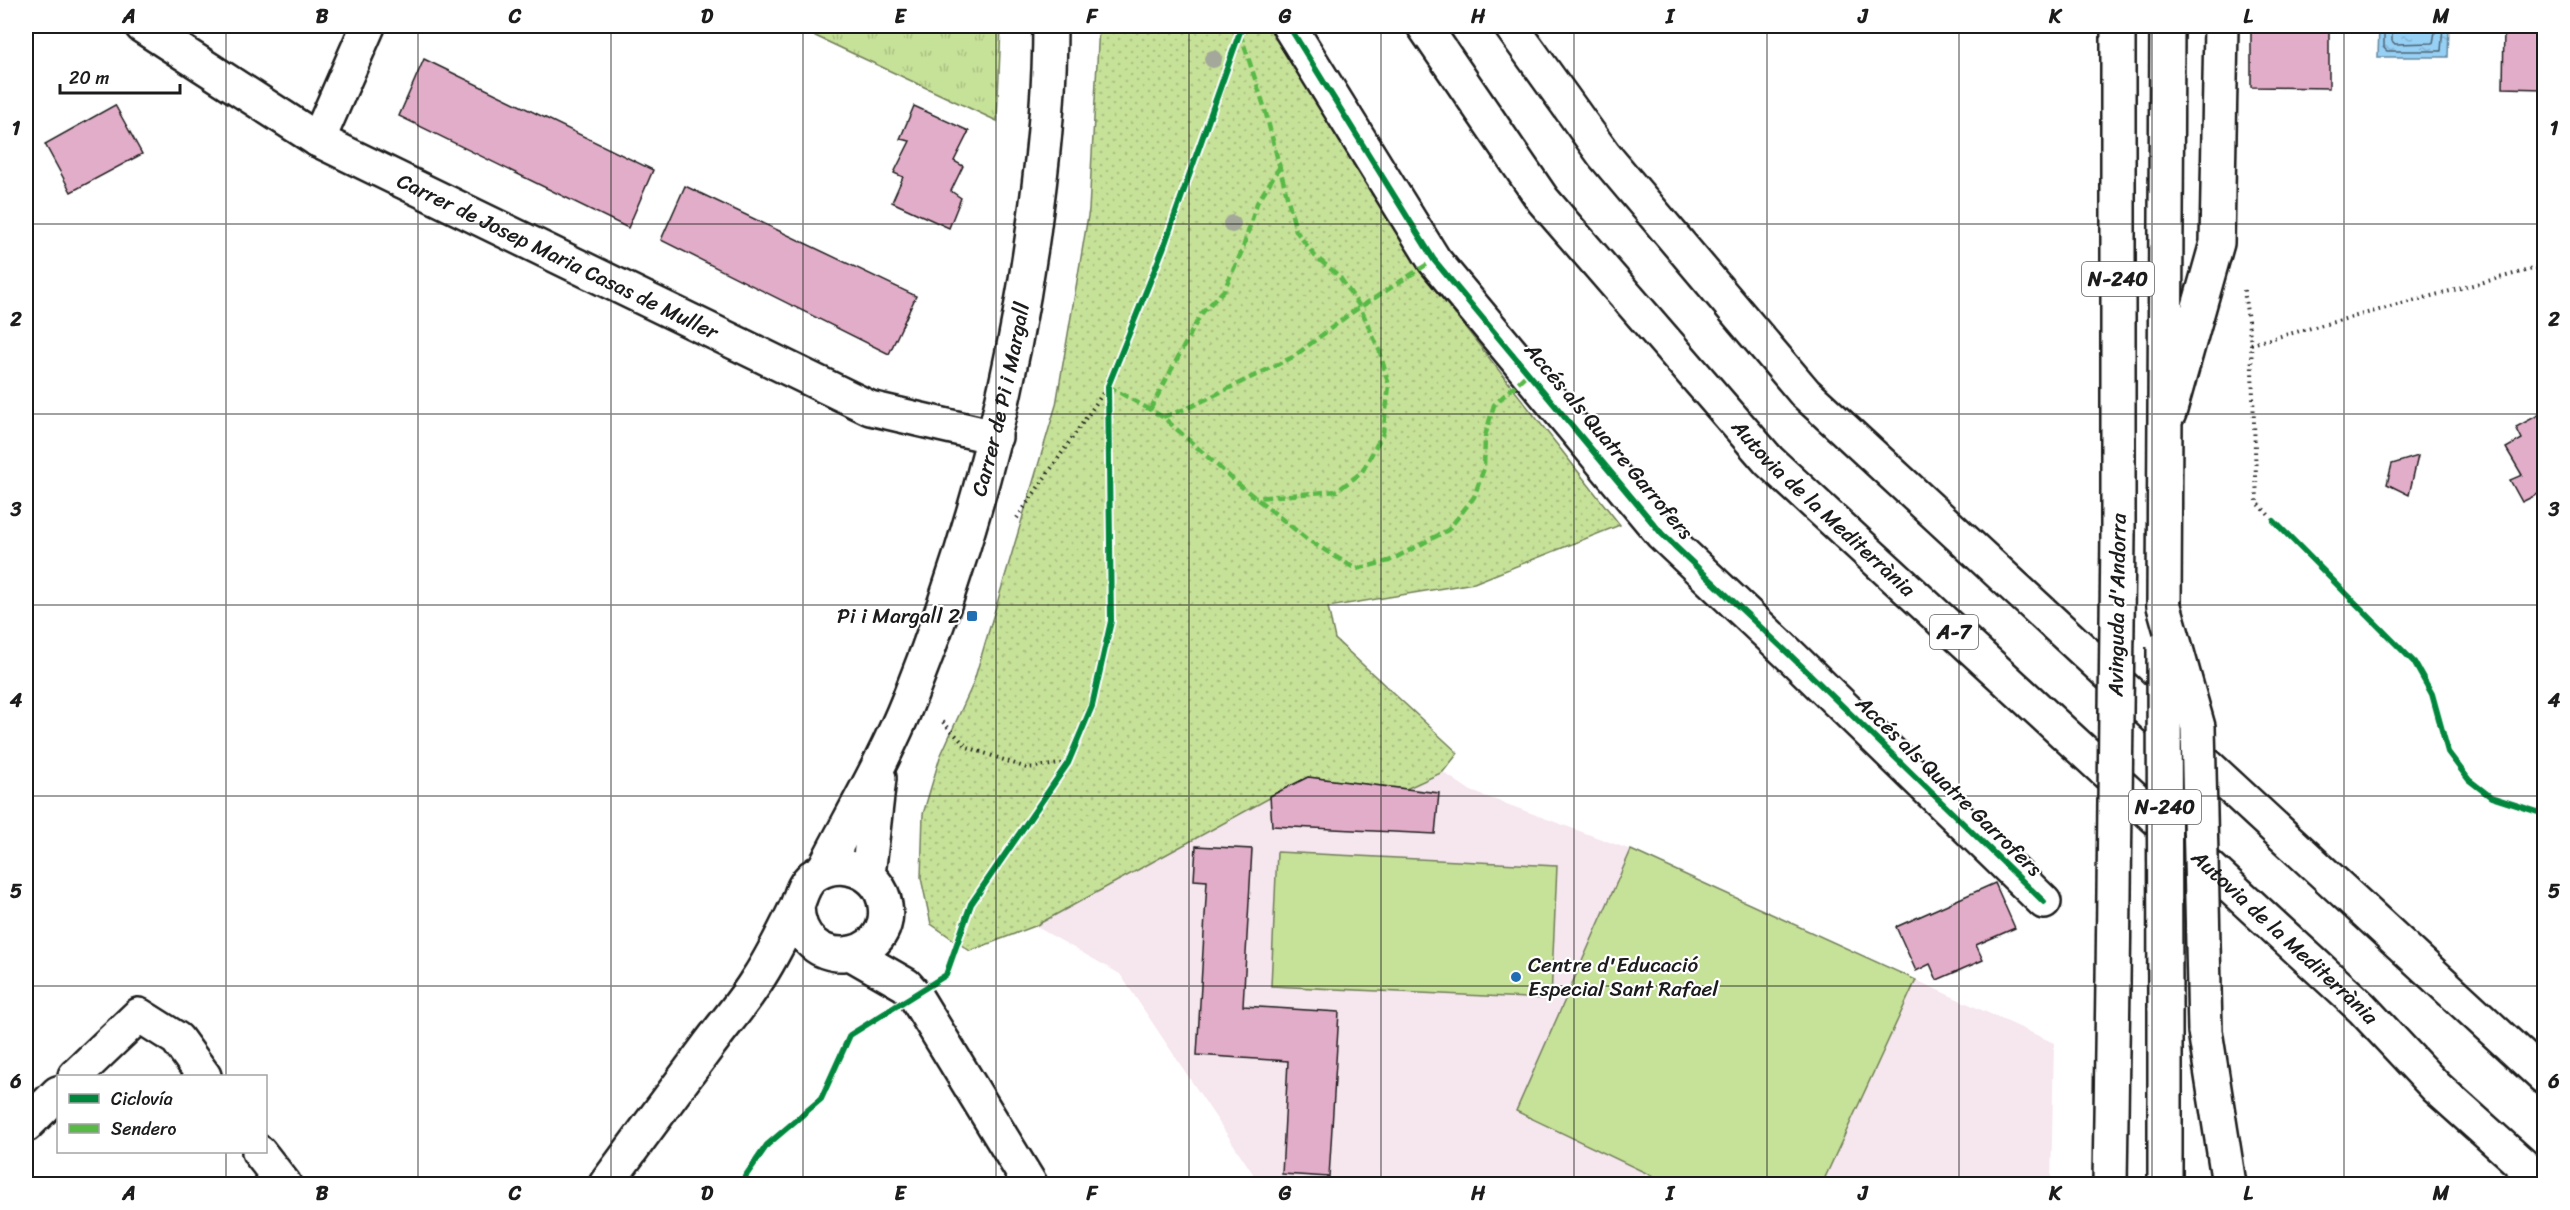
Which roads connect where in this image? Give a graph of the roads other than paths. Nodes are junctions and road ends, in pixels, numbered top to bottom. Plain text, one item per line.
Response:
1 (141, 26) edge
2 (368, 26) edge
3 (1050, 26) edge
4 (1288, 26) edge
5 (1424, 26) edge
6 (1511, 26) edge
7 (2118, 26) edge
8 (2167, 26) edge
9 (2221, 26) edge
10 (318, 140) junction
11 (2164, 432) junction
12 (995, 437) junction
13 (2164, 606) junction
14 (881, 756) junction
15 (824, 869) junction
16 (868, 875) junction
17 (2044, 902) dead end
18 (797, 906) junction
19 (884, 924) junction
20 (820, 950) junction
21 (852, 954) junction
22 (758, 980) junction
23 (906, 985) junction
24 (77, 1075) edge
25 (203, 1075) edge
26 (2544, 1077) edge
27 (57, 1094) edge
28 (26, 1125) edge
29 (261, 1153) edge
30 (2544, 1184) edge
31 (284, 1185) edge
32 (606, 1185) edge
33 (1030, 1185) edge
34 (2110, 1185) edge
35 (2164, 1185) edge
36 (2229, 1185) edge

1 - 10 main road, Carrer de Josep Maria Casas de Muller
2 - 10 main road
3 - 12 main road, Carrer de Pi i Margall
4 - 17 main road, Accés als Quatre Garrofers
5 - 30 main road, Autovia de la Mediterrània / A-7
6 - 26 main road
7 - 34 main road, Avinguda d'Andorra / N-240, bridge
8 - 11 main road, N-240
9 - 11 main road
10 - 12 main road, Carrer de Josep Maria Casas de Muller
11 - 13 main road, N-240
12 - 14 main road, Carrer de Pi i Margall
13 - 35 main road, N-240, bridge
13 - 36 main road, bridge
14 - 15 main road, Carrer de Pi i Margall
14 - 16 main road, Carrer de Pi i Margall
15 - 16 main road
15 - 18 main road, Carrer de Pi i Margall
16 - 19 main road
18 - 20 main road
18 - 22 main road, Carrer de Pi i Margall
19 - 21 main road
19 - 23 main road
20 - 21 main road
20 - 22 main road, Carrer de Pi i Margall
21 - 23 main road
22 - 32 main road, Carrer de Pi i Margall
23 - 33 main road
24 - 25 main road
27 - 28 main road
29 - 31 main road

